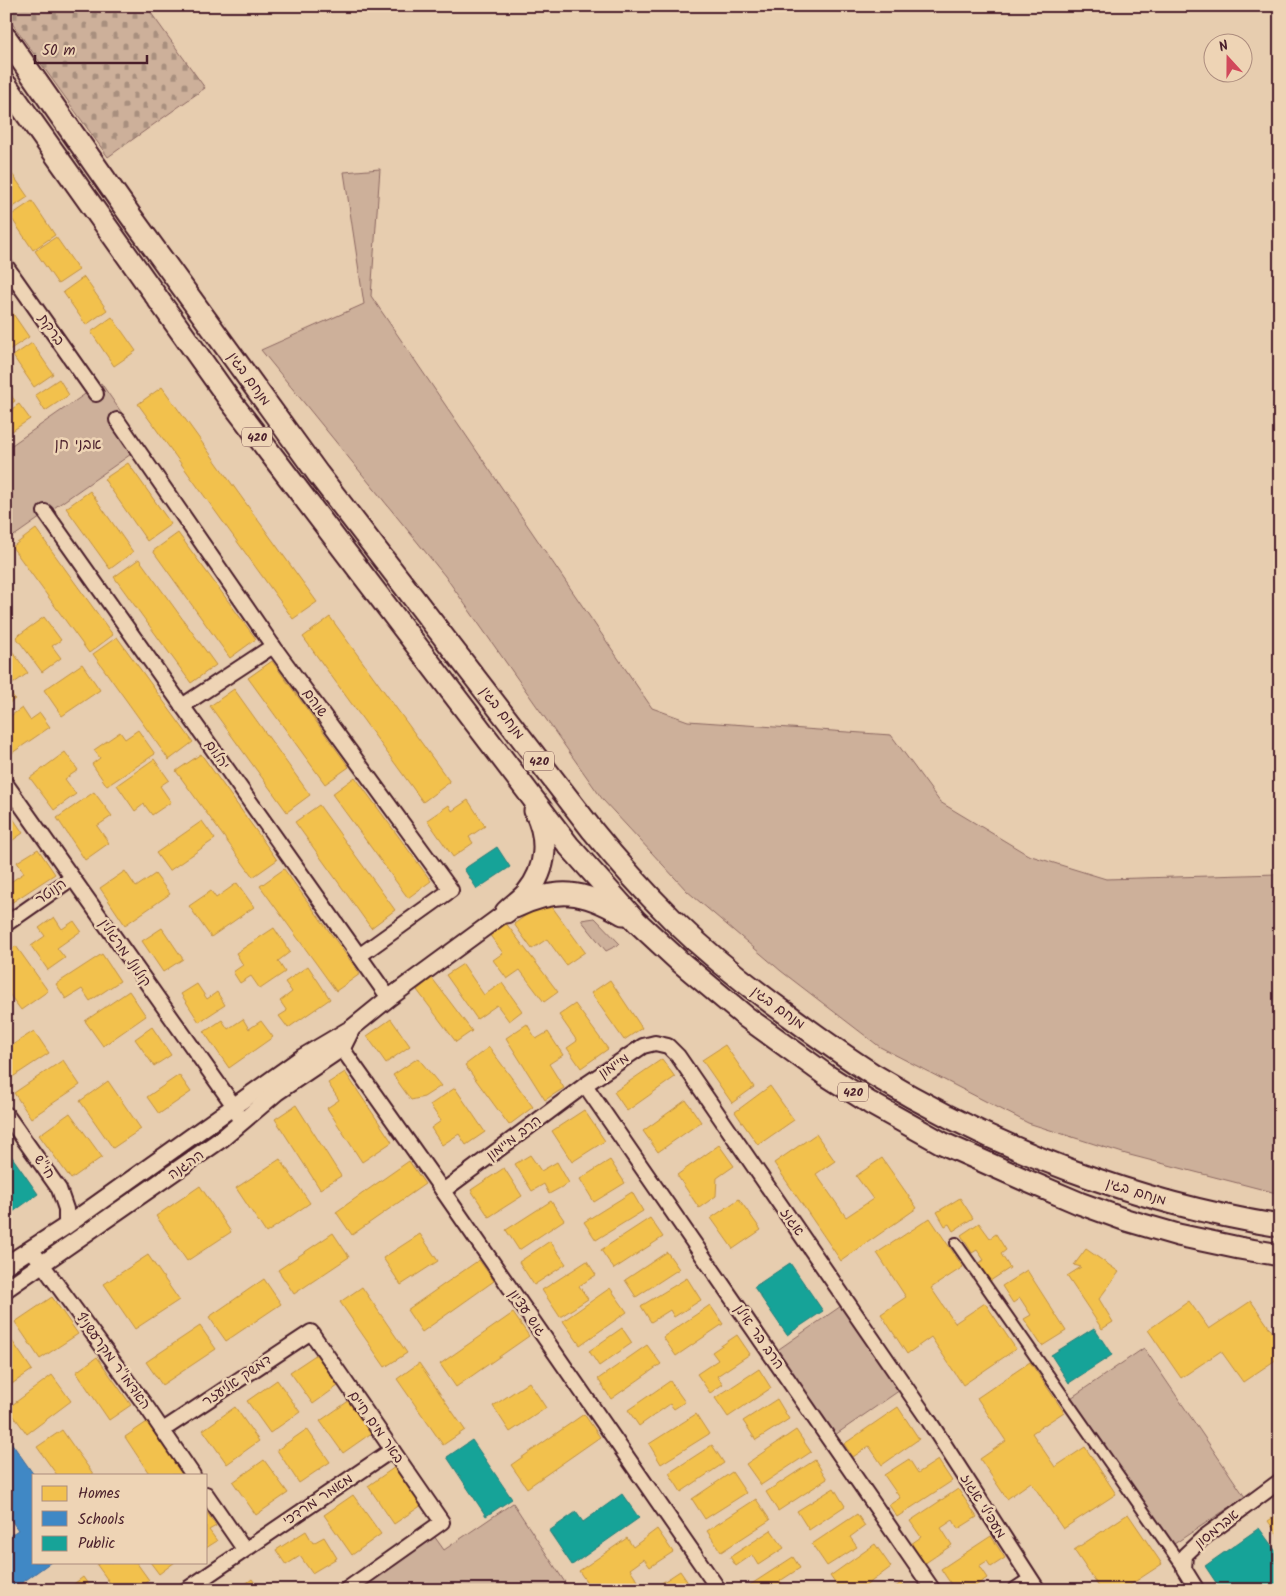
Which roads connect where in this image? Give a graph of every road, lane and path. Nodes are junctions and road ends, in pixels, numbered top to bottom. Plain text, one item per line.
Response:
1 (6, 38) edge
2 (6, 85) edge
3 (6, 266) edge
4 (96, 394) dead end
5 (117, 420) dead end
6 (45, 512) dead end
7 (273, 646) junction
8 (182, 706) junction
9 (519, 780) junction
10 (6, 784) edge
11 (72, 878) junction
12 (506, 912) junction
13 (637, 922) junction
14 (6, 924) edge
15 (359, 956) junction
16 (389, 998) junction
17 (338, 1043) junction
18 (643, 1046) joint
19 (585, 1085) junction
20 (234, 1106) junction
21 (6, 1114) edge
22 (240, 1123) junction
23 (443, 1191) junction
24 (66, 1226) junction
25 (1280, 1226) edge
26 (956, 1243) dead end
27 (31, 1249) junction
28 (1280, 1255) edge
29 (43, 1265) junction
30 (6, 1266) edge
31 (6, 1289) edge
32 (311, 1332) joint
33 (929, 1421) joint
34 (163, 1430) junction
35 (392, 1450) junction
36 (192, 1474) edge
37 (1280, 1481) edge
38 (208, 1497) edge
39 (244, 1549) junction
40 (1184, 1569) junction
41 (1034, 1585) edge
42 (186, 1590) edge
43 (346, 1590) edge
44 (719, 1590) edge
45 (933, 1590) edge
46 (1015, 1590) edge
47 (1197, 1590) edge

1 - 25 main road, מנחם בגין / 420
2 - 9 main road, מנחם בגין / 420
3 - 4 street, ברקת
5 - 7 street, שוהם
6 - 8 street, יהלום
7 - 8 street
7 - 15 street, שוהם
8 - 15 street, יהלום
9 - 12 main road
9 - 13 main road, מנחם בגין / 420
10 - 11 street, קולונל מרגולין
11 - 14 street, הנוטר
11 - 20 street, קולונל מרגולין
12 - 13 main road
12 - 16 street, ההגנה
13 - 28 main road, מנחם בגין / 420
15 - 16 street, יהלום
16 - 17 street, ההגנה
17 - 20 street, ההגנה
17 - 22 street, ההגנה
17 - 23 street, גוש עציון
18 - 19 street, מיימון
18 - 33 street, אגוז
19 - 23 street, הרב מיימון
19 - 45 street, הרב בר אילן
20 - 22 street, קולונל מרגולין
20 - 24 street, ההגנה
21 - 24 street, חי"ש
22 - 29 street, ההגנה
23 - 44 street, גוש עציון
24 - 27 street, ההגנה
26 - 40 street
27 - 29 street, האדמו"ר מקרעשניף
27 - 30 street, ההגנה
29 - 31 street, ההגנה
29 - 34 street, האדמו"ר מקרעשניף
32 - 34 street, דמשק אליעזר
32 - 35 street, באר מים חיים
33 - 41 street, מעפילי אגוז
34 - 36 street, האדמו"ר מקרעשניף
35 - 39 street, מאמר מרדכי
35 - 43 street, באר מים חיים
37 - 40 street, אברמסון
38 - 39 street
39 - 42 street, מאמר מרדכי
40 - 47 street
41 - 46 street

